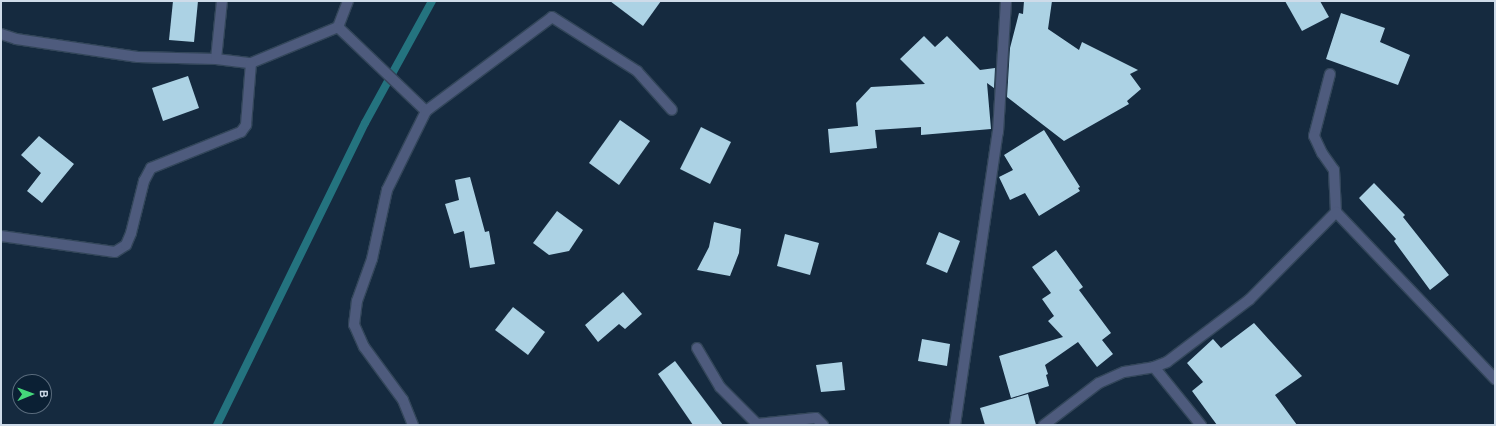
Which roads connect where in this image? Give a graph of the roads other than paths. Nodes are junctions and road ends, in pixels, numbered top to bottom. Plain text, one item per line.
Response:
1 (222, 1) edge
2 (348, 1) edge
3 (1006, 1) edge
4 (338, 27) junction
5 (1, 34) edge
6 (216, 59) junction
7 (251, 62) junction
8 (1330, 74) dead end
9 (672, 110) dead end
10 (426, 111) junction
11 (1336, 212) junction
12 (1, 236) edge
13 (697, 348) dead end
14 (1154, 367) junction
15 (1495, 379) edge
16 (413, 425) edge
17 (823, 425) edge
18 (955, 425) edge
19 (1044, 425) edge
20 (1201, 425) edge

1 - 6 street
2 - 4 street
3 - 18 street
4 - 7 street
4 - 10 street
5 - 6 street
6 - 7 street
7 - 12 street
8 - 11 street
9 - 10 street
10 - 16 street
11 - 14 street
11 - 15 street
13 - 17 street
14 - 19 street
14 - 20 street

